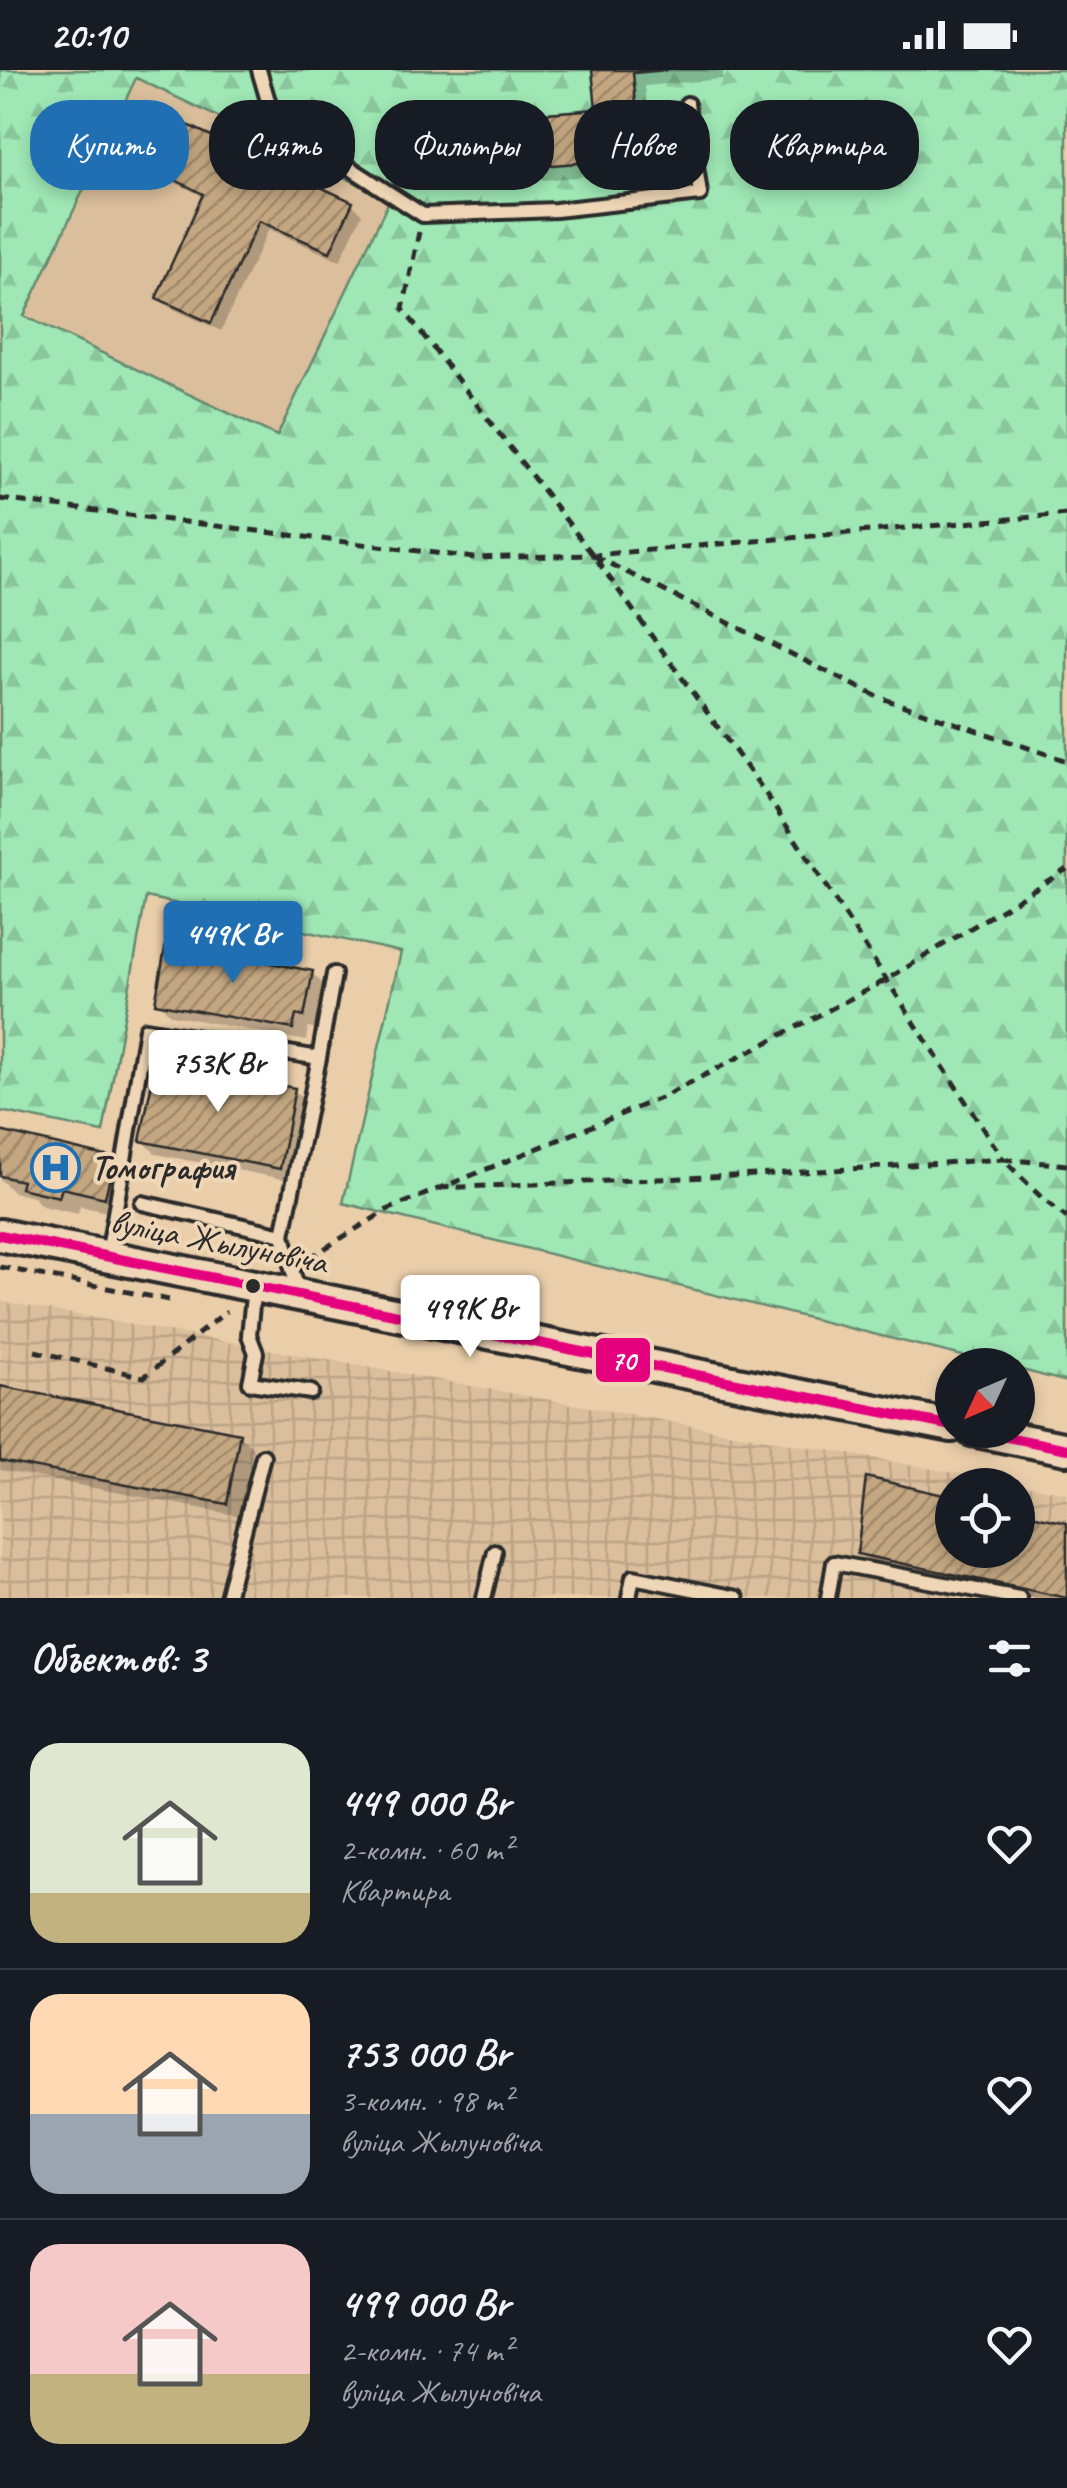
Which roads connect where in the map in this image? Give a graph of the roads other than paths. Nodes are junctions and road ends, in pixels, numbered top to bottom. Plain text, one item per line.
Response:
1 (259, 70) edge
2 (699, 190) edge
3 (334, 974) dead end
4 (319, 1058) junction
5 (142, 1203) dead end
6 (0, 1234) edge
7 (283, 1235) junction
8 (107, 1257) junction
9 (295, 1282) junction
10 (254, 1286) junction
11 (311, 1392) dead end
12 (935, 1422) edge
13 (1035, 1443) edge
14 (1067, 1449) edge
15 (263, 1456) dead end
16 (495, 1552) dead end
17 (227, 1598) edge
18 (484, 1598) edge
19 (629, 1598) edge
20 (737, 1598) edge
21 (828, 1598) edge
22 (1019, 1598) edge

1 - 2 lane
3 - 4 lane
4 - 7 lane
4 - 8 lane
5 - 7 lane
6 - 8 street, вуліца Жылуновіча
7 - 9 lane
8 - 10 street, вуліца Жылуновіча
9 - 10 street, вуліца Жылуновіча
9 - 12 street, вуліца Жылуновіча
10 - 11 lane
13 - 14 street
15 - 17 lane
16 - 18 lane
19 - 20 lane
21 - 22 lane

